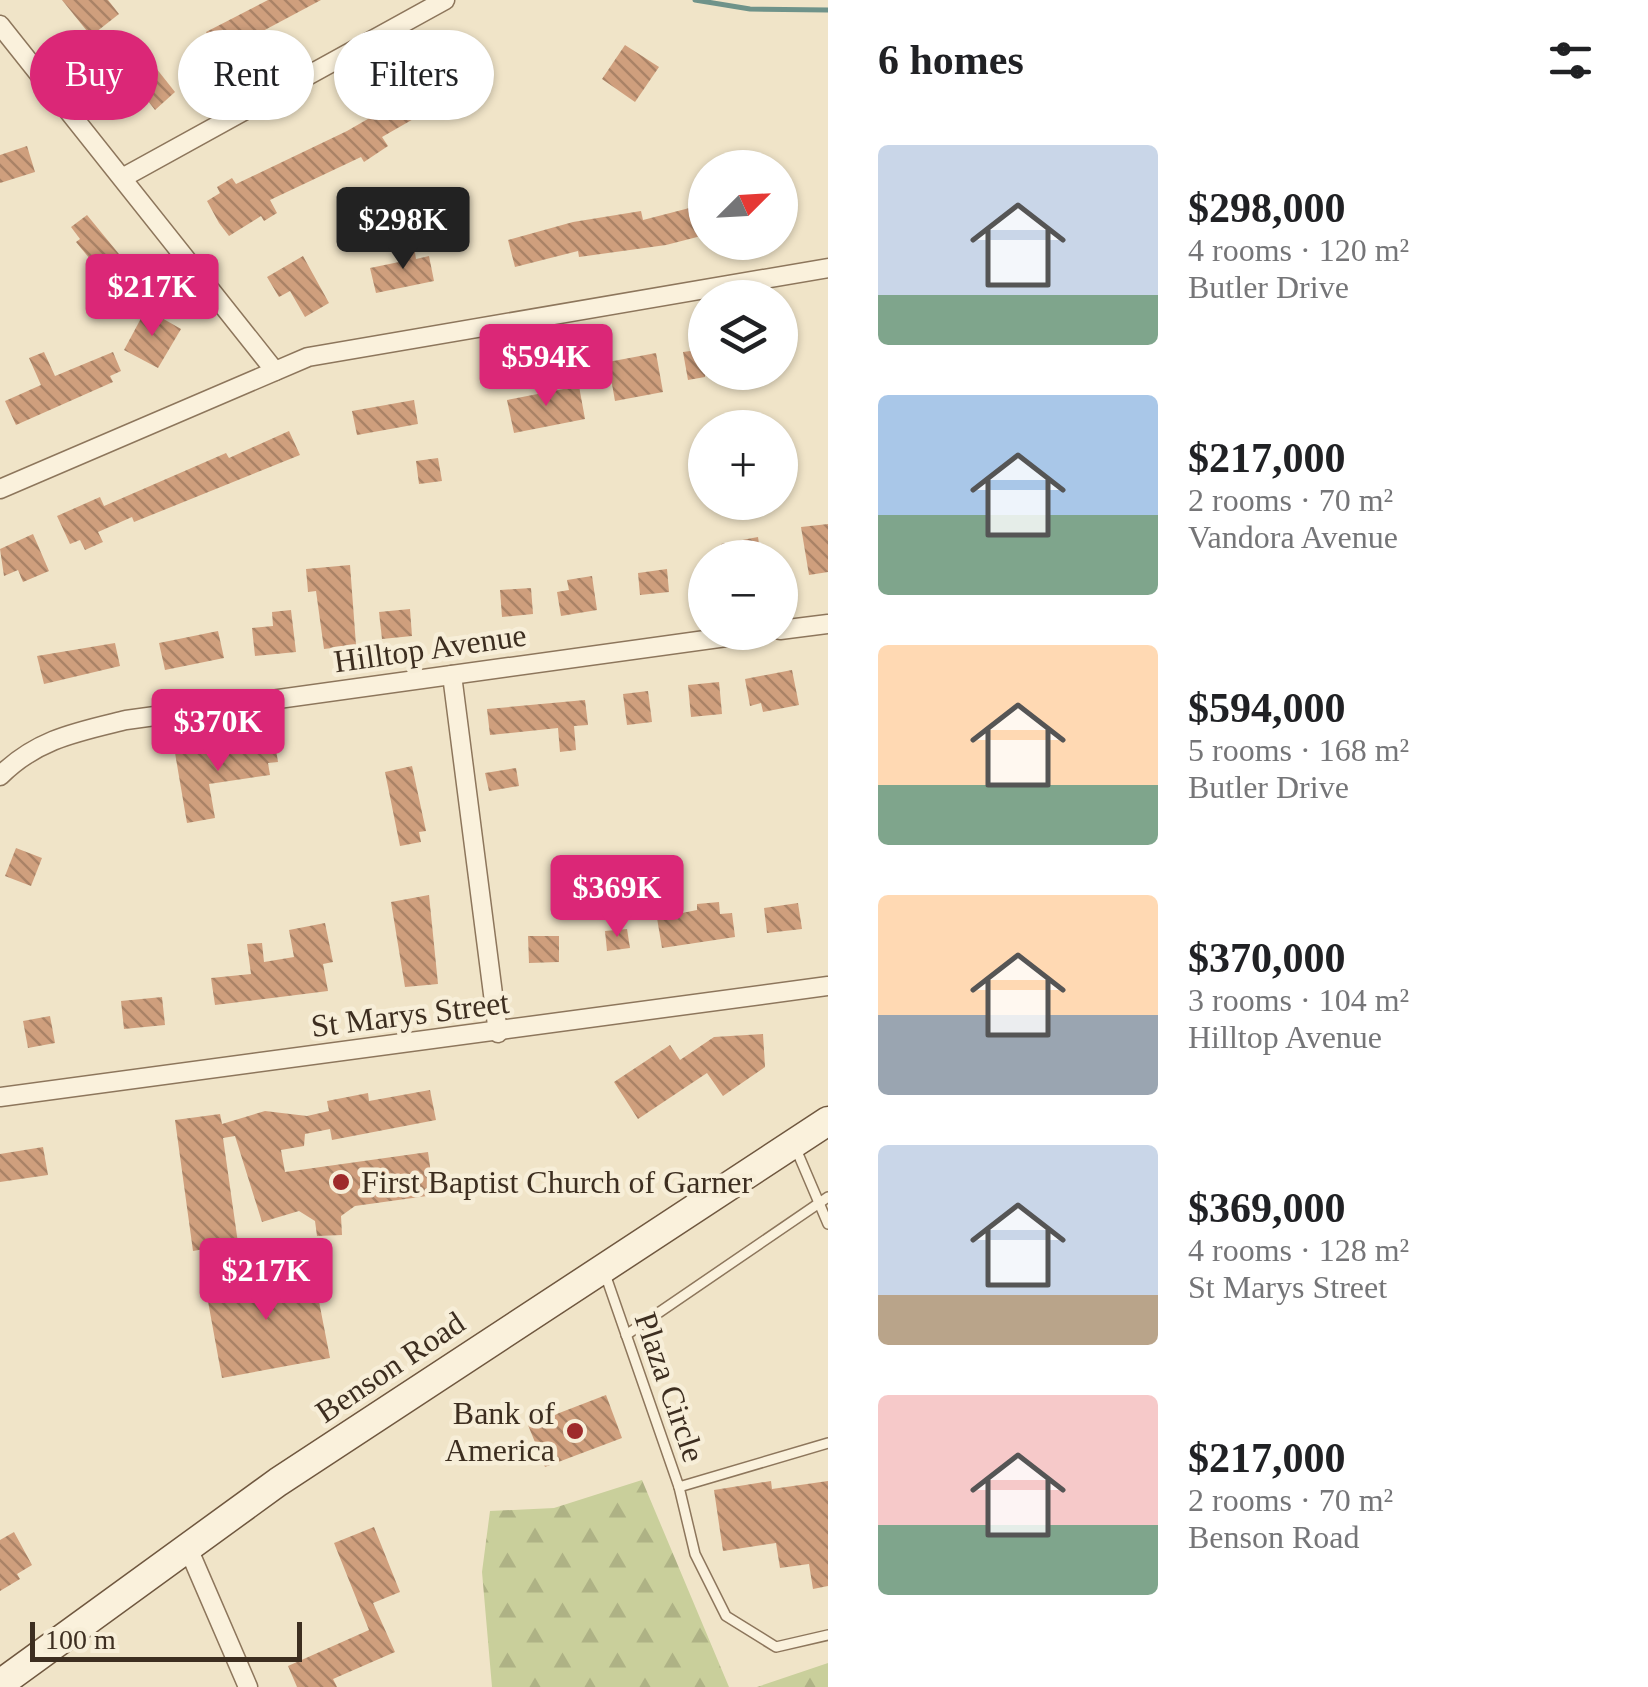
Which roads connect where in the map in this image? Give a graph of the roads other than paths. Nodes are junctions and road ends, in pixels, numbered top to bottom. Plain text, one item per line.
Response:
1 (445, 0) edge
2 (0, 25) edge
3 (124, 177) junction
4 (828, 268) edge
5 (275, 372) junction
6 (0, 488) edge
7 (826, 629) edge
8 (798, 630) edge
9 (688, 642) edge
10 (452, 675) junction
11 (0, 776) edge
12 (828, 986) edge
13 (498, 1033) junction
14 (0, 1097) edge
15 (828, 1121) edge
16 (794, 1144) junction
17 (824, 1200) edge
18 (828, 1224) edge
19 (603, 1268) junction
20 (626, 1335) junction
21 (828, 1443) edge
22 (678, 1487) junction
23 (188, 1548) junction
24 (828, 1635) edge
25 (0, 1684) edge
26 (248, 1687) edge

1 - 3 street
2 - 3 street
3 - 5 street
4 - 5 street
5 - 6 street
7 - 8 street
9 - 10 street, Hilltop Avenue
10 - 11 street, Hilltop Avenue
10 - 13 street
12 - 13 street, St Marys Street
13 - 14 street, St Marys Street
15 - 16 main road, Benson Road
16 - 17 lane
16 - 19 main road, Benson Road
17 - 18 lane
17 - 20 lane
19 - 20 lane, Plaza Circle
19 - 23 main road, Benson Road
20 - 22 lane, Plaza Circle
21 - 22 lane, Plaza Circle
22 - 24 lane
23 - 25 main road, Benson Road
23 - 26 street

